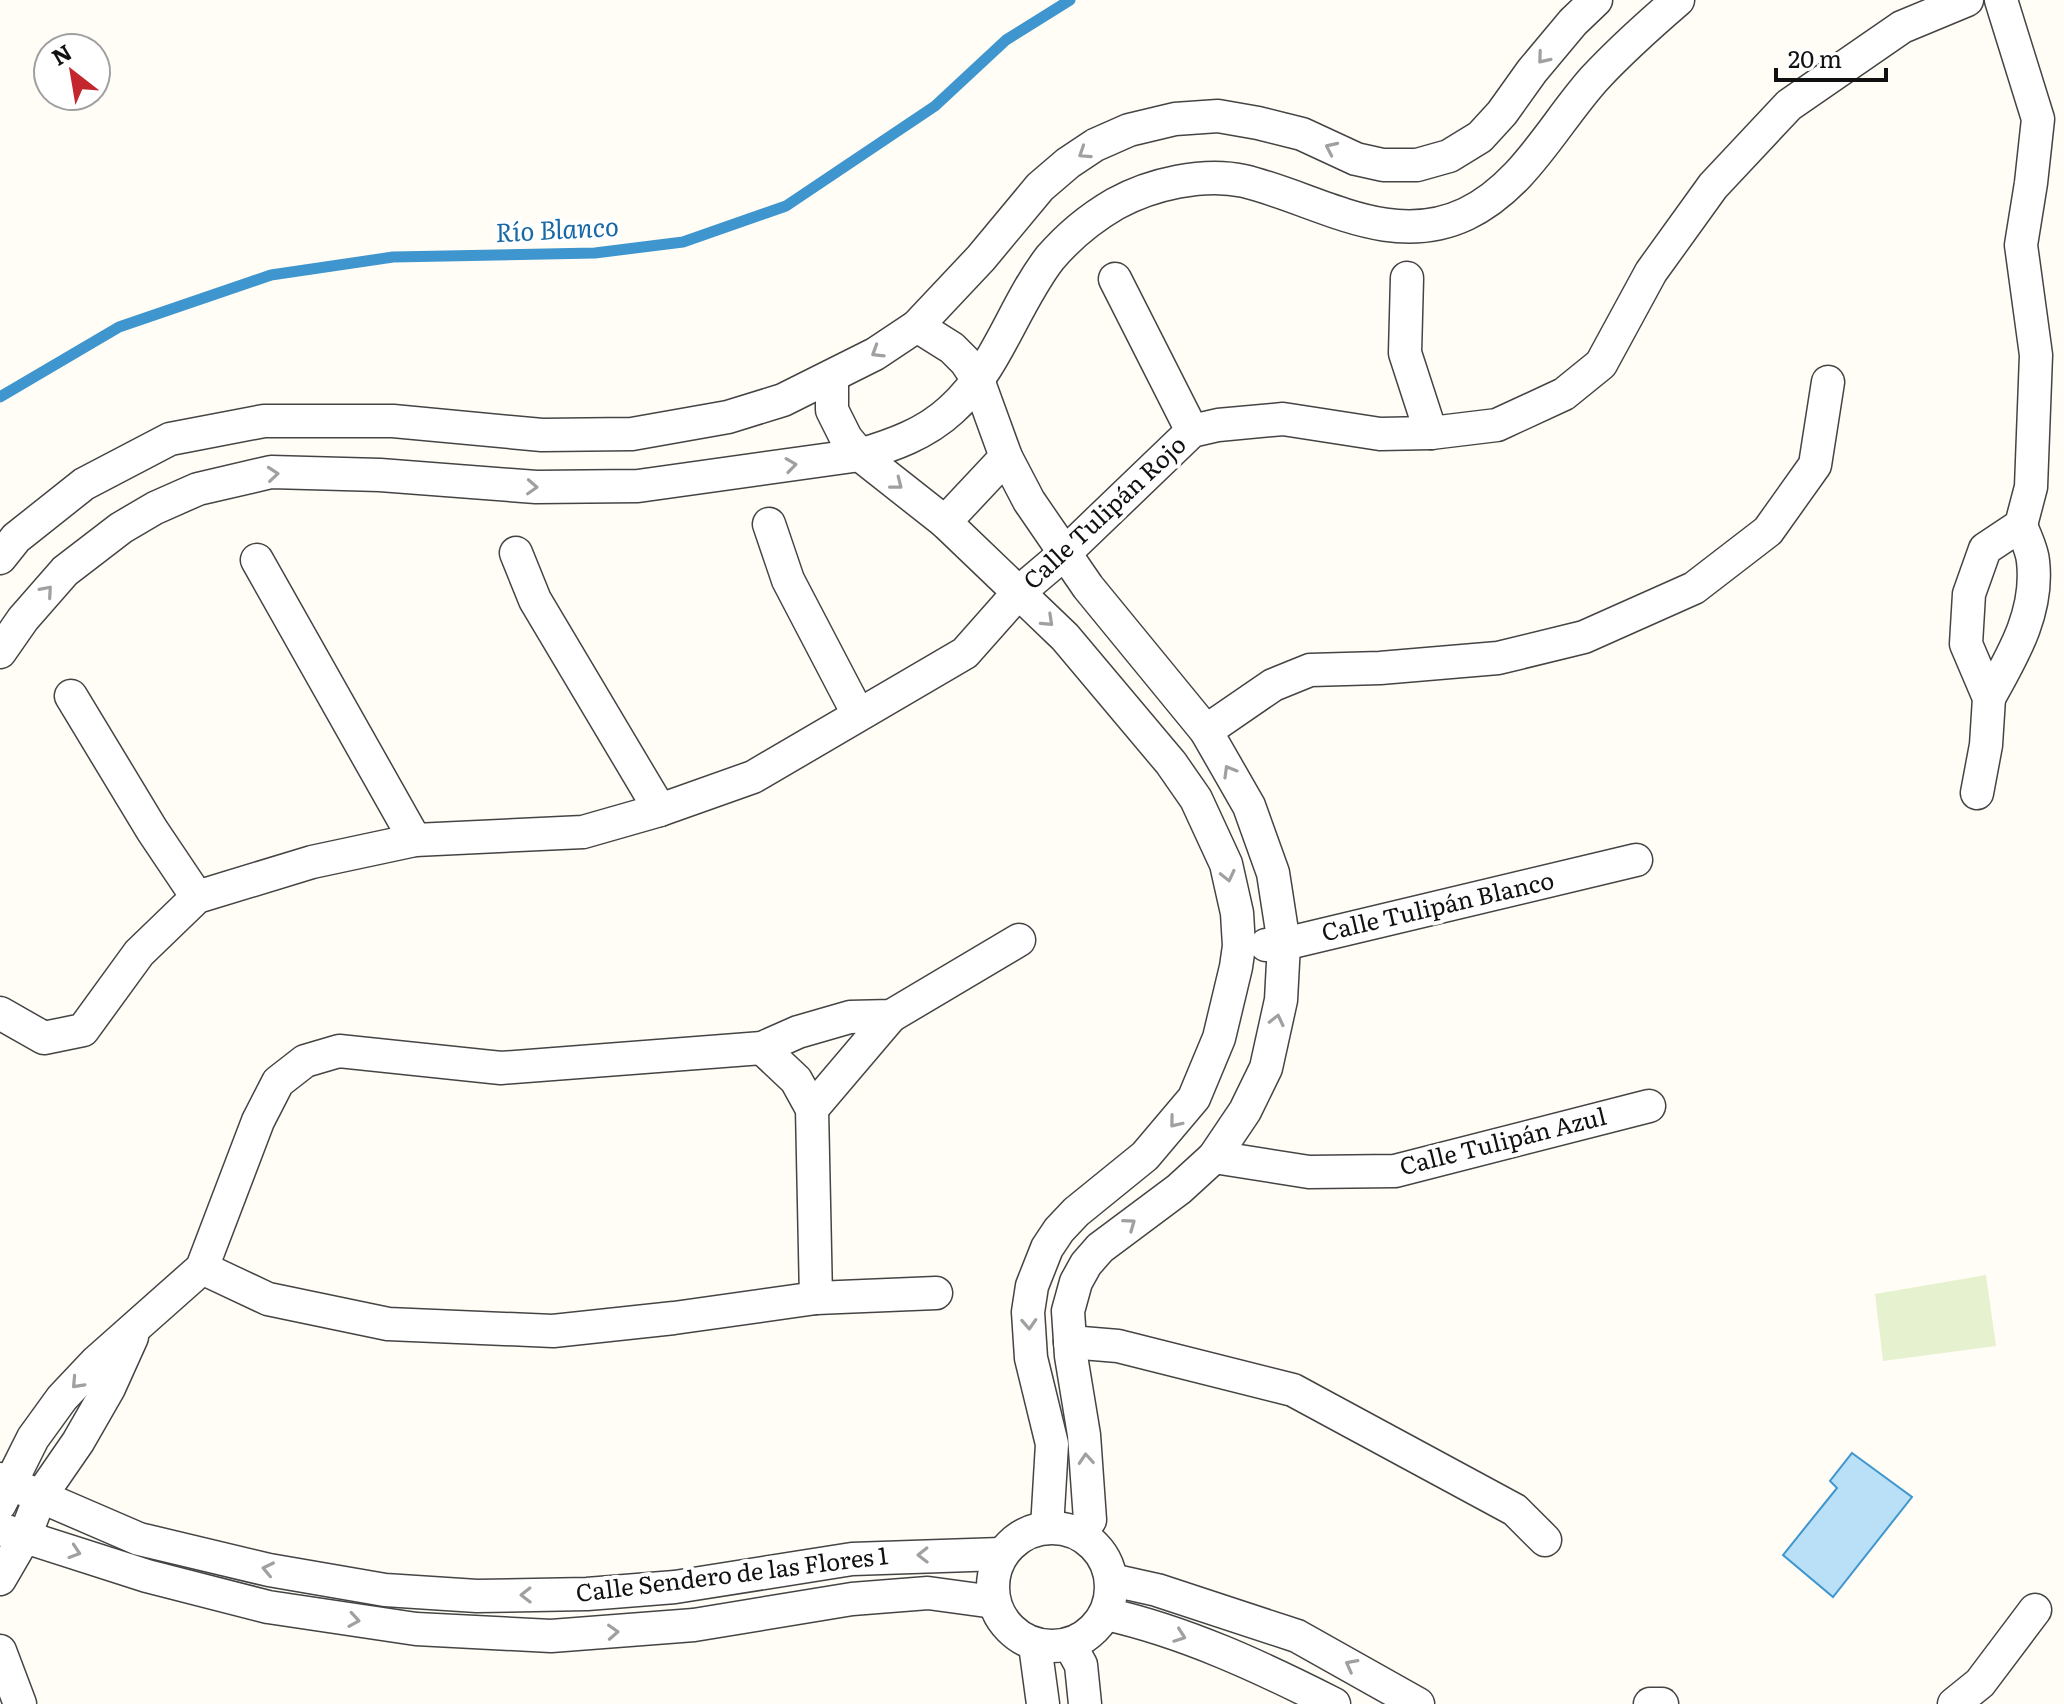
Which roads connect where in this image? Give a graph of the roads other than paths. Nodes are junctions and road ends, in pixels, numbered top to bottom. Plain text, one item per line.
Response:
1 (1596, 0) edge
2 (1678, 0) edge
3 (1967, 0) edge
4 (2001, 0) edge
5 (1407, 278) dead end
6 (1115, 279) dead end
7 (917, 326) junction
8 (832, 377) junction
9 (978, 380) junction
10 (1828, 382) dead end
11 (1192, 431) junction
12 (1431, 433) junction
13 (860, 455) junction
14 (1006, 457) junction
15 (945, 522) junction
16 (769, 524) dead end
17 (2021, 525) junction
18 (516, 553) dead end
19 (1064, 554) junction
20 (0, 558) edge
21 (257, 560) dead end
22 (1018, 593) junction
23 (0, 652) edge
24 (71, 696) dead end
25 (1989, 698) junction
26 (858, 714) junction
27 (1206, 731) junction
28 (1977, 793) dead end
29 (660, 810) junction
30 (415, 840) junction
31 (1636, 860) dead end
32 (197, 897) junction
33 (1019, 940) dead end
34 (1284, 944) junction
35 (1239, 946) junction
36 (0, 1013) edge
37 (891, 1016) junction
38 (762, 1048) junction
39 (1649, 1106) dead end
40 (812, 1109) junction
41 (1214, 1157) junction
42 (202, 1268) junction
43 (936, 1293) dead end
44 (816, 1298) junction
45 (134, 1330) junction
46 (1070, 1342) junction
47 (3, 1489) edge
48 (40, 1497) junction
49 (1047, 1528) junction
50 (13, 1533) edge
51 (1080, 1534) junction
52 (1545, 1540) dead end
53 (1001, 1554) junction
54 (0, 1579) edge
55 (1112, 1580) junction
56 (994, 1602) junction
57 (2035, 1610) dead end
58 (1106, 1614) junction
59 (1035, 1645) junction
60 (1070, 1645) junction
61 (0, 1651) edge
62 (20, 1704) edge
63 (1043, 1704) edge
64 (1085, 1704) edge
65 (1334, 1704) edge
66 (1418, 1704) edge
67 (1650, 1704) edge
68 (1662, 1704) edge
69 (1954, 1704) edge

1 -> 7 street
2 - 9 street
3 - 12 street, Calle Tulipán Rojo
4 - 17 street
5 - 12 street
6 - 11 street
7 -> 8 street
7 - 9 street
8 - 13 street
8 - 20 street
9 - 13 street
9 - 14 street
10 - 27 street
11 - 12 street, Calle Tulipán Rojo
11 - 19 street, Calle Tulipán Rojo
13 -> 15 street
23 -> 13 street
14 - 15 street
14 - 19 street
15 - 22 street
16 - 26 street
17 - 25 street
17 - 25 street
18 - 29 street
19 - 22 street, Calle Tulipán Rojo
19 - 27 street
21 - 30 street
22 - 26 street, Calle Tulipán Rojo
22 -> 35 street
24 - 32 street
25 - 28 street
26 - 29 street, Calle Tulipán Rojo
34 -> 27 street
29 - 30 street, Calle Tulipán Rojo
30 - 32 street, Calle Tulipán Rojo
31 - 34 street, Calle Tulipán Blanco
32 - 36 street
33 - 37 street
34 - 35 street, Calle Tulipán Blanco
41 -> 34 street
35 -> 49 street
37 - 38 street
37 - 40 street
38 - 40 street
38 - 42 street
39 - 41 street, Calle Tulipán Azul
40 - 44 street
46 -> 41 street
42 - 44 street
42 - 45 street
43 - 44 street
45 -> 47 street
45 - 48 street
51 -> 46 street
46 - 52 street
47 - 48 street, Calle Sendero de las Flores 1
48 - 50 street
53 -> 48 street, Calle Sendero de las Flores 1
49 - 51 street
49 - 53 street
50 - 54 street
50 -> 56 street, Calle Sendero de las Flores 1
51 - 55 street
53 - 56 street
55 - 58 street
66 -> 55 street
56 - 59 street
57 - 69 street
58 - 60 street
58 -> 65 street
59 - 60 street
59 - 63 street
60 - 64 street
61 - 62 street
67 - 68 street

